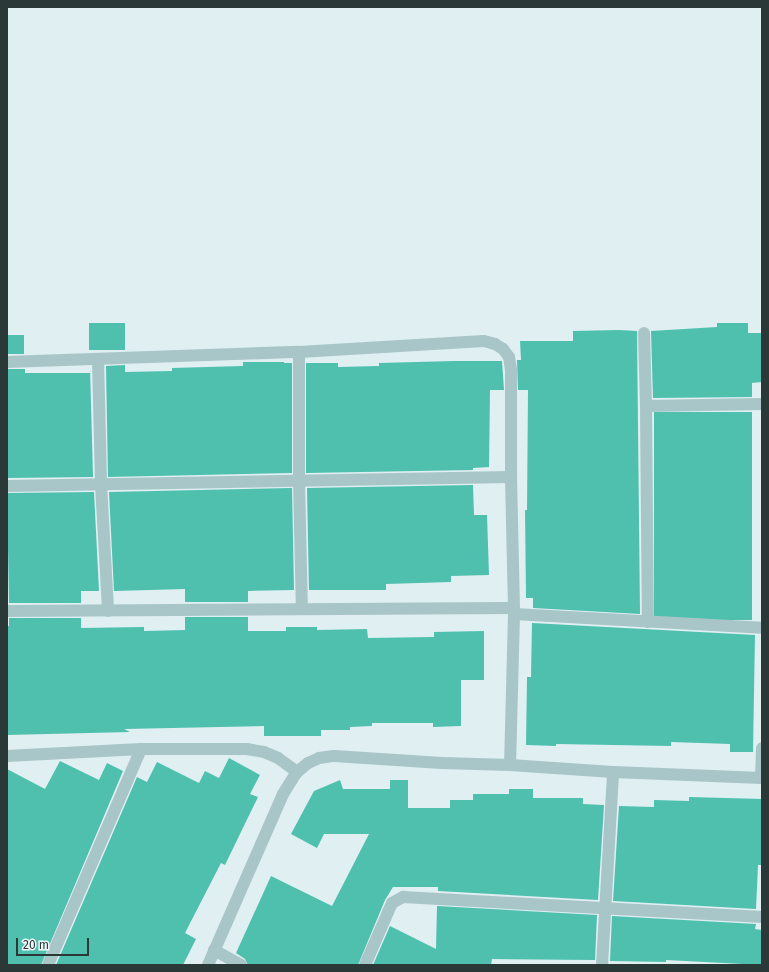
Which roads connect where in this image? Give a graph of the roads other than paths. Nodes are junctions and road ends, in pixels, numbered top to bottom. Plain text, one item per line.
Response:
1 (644, 333) dead end
2 (299, 352) junction
3 (98, 360) junction
4 (7, 362) edge
5 (762, 404) edge
6 (646, 406) junction
7 (511, 477) junction
8 (299, 481) junction
9 (101, 484) junction
10 (7, 486) edge
11 (302, 610) junction
12 (7, 611) edge
13 (108, 611) junction
14 (513, 611) junction
15 (648, 622) junction
16 (762, 628) edge
17 (762, 748) edge
18 (141, 749) junction
19 (7, 756) edge
20 (510, 765) junction
21 (297, 772) junction
22 (613, 772) junction
23 (761, 778) edge
24 (604, 908) junction
25 (762, 917) edge
26 (214, 950) junction
27 (48, 965) edge
28 (208, 965) edge
29 (241, 965) edge
30 (365, 965) edge
31 (602, 965) edge

1 - 6 street
2 - 3 street
2 - 7 street
2 - 8 street
3 - 4 street
3 - 9 street
5 - 6 street
6 - 15 street
7 - 8 street
7 - 14 street
8 - 9 street
8 - 11 street
9 - 10 street
9 - 13 street
11 - 13 street
11 - 14 street
12 - 13 street
14 - 15 street
14 - 20 street
15 - 16 street
17 - 23 street
18 - 19 street
18 - 21 street
18 - 27 street
20 - 21 street
20 - 22 street
21 - 26 street
22 - 23 street
22 - 24 street
24 - 25 street
24 - 30 street
24 - 31 street
26 - 28 street
26 - 29 street

